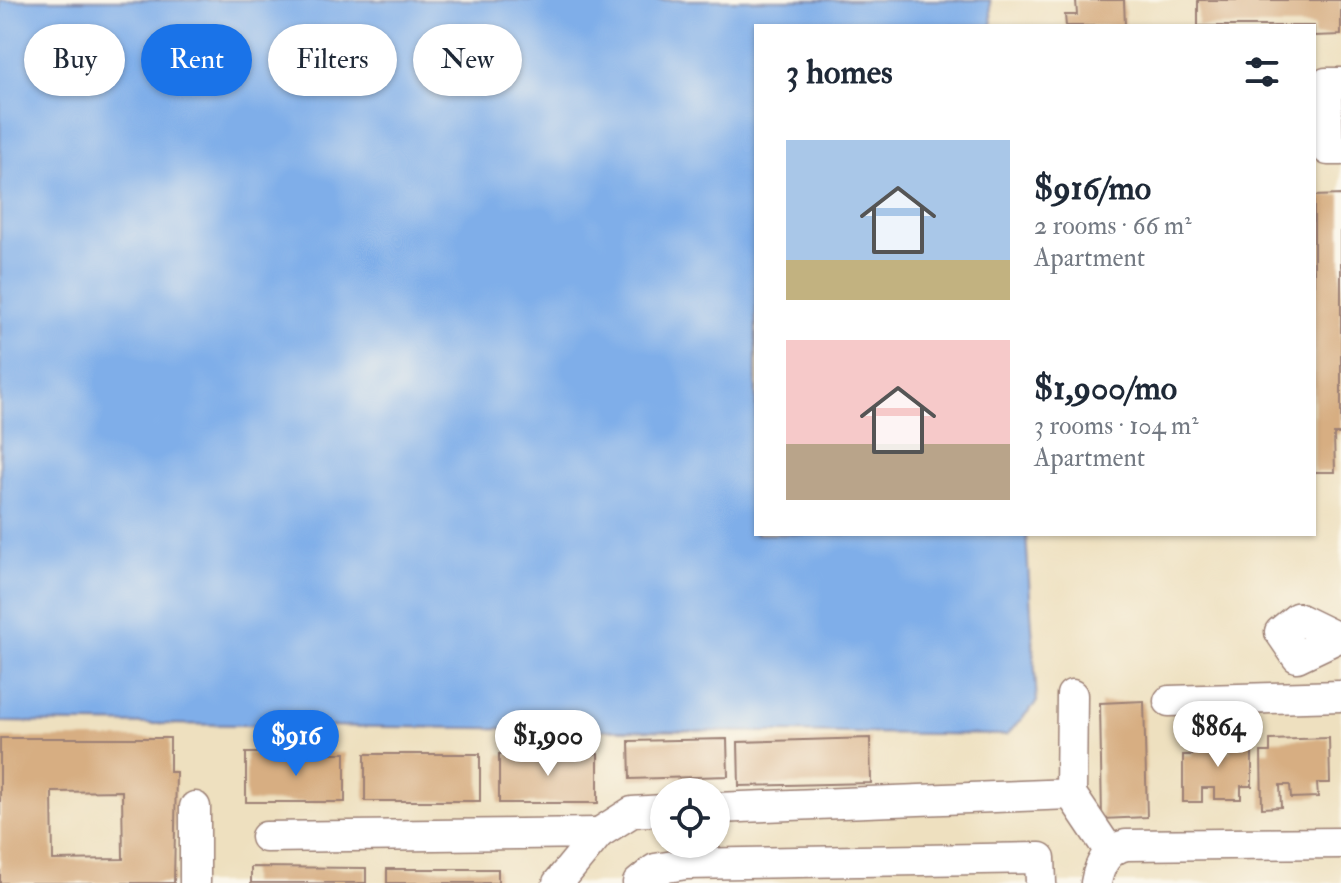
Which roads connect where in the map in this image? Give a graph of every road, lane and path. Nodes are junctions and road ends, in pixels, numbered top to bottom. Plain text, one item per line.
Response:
1 (1341, 83) edge
2 (1341, 150) edge
3 (1072, 695) dead end
4 (1341, 696) edge
5 (1169, 701) dead end
6 (1071, 794) junction
7 (195, 807) dead end
8 (730, 807) edge
9 (650, 811) edge
10 (599, 833) junction
11 (266, 837) dead end
12 (1341, 843) edge
13 (1110, 852) junction
14 (743, 873) edge
15 (195, 883) edge
16 (558, 883) edge
17 (638, 883) edge
18 (1041, 883) edge
19 (1096, 883) edge

1 - 2 street
3 - 6 street
4 - 5 street
6 - 8 street
6 - 13 street
7 - 15 street
9 - 10 street
10 - 11 street
10 - 16 street
12 - 13 street
13 - 19 street
14 - 17 street
14 - 18 street

